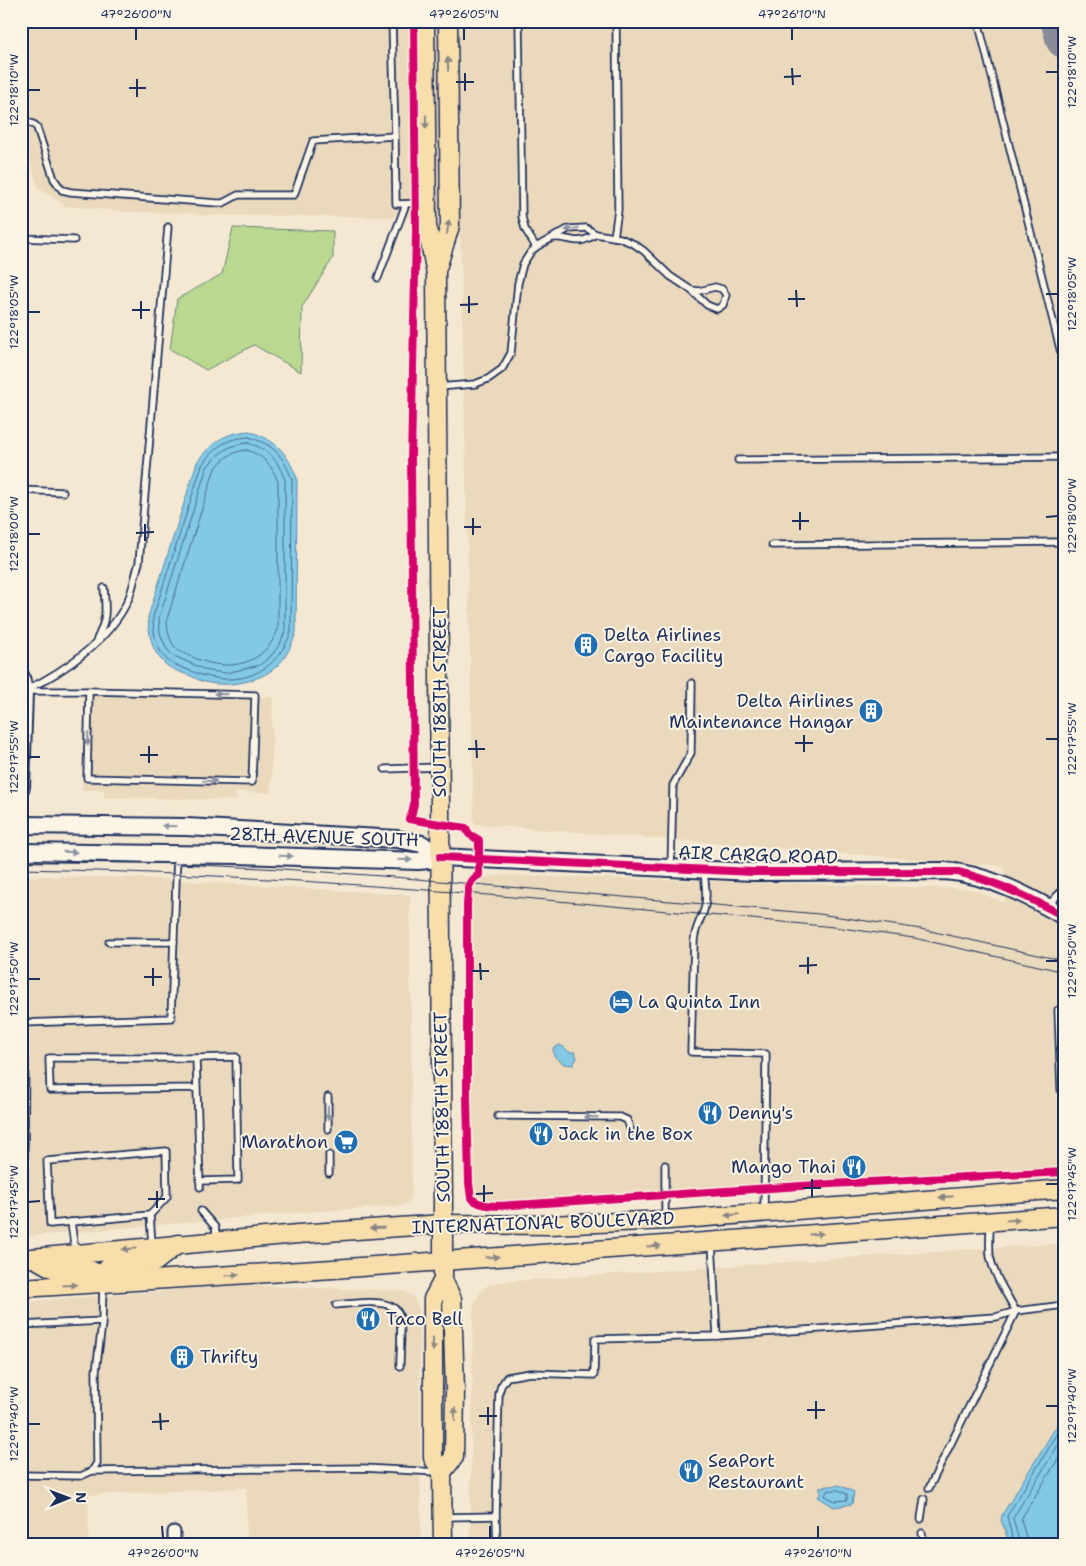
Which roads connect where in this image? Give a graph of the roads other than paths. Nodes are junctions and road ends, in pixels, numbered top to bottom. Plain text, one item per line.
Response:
1 (392, 21) edge
2 (425, 21) edge
3 (448, 21) edge
4 (519, 21) edge
5 (616, 21) edge
6 (978, 21) edge
7 (21, 119) edge
8 (395, 136) junction
9 (427, 203) junction
10 (406, 204) junction
11 (168, 227) dead end
12 (596, 234) junction
13 (614, 237) junction
14 (21, 238) edge
15 (548, 239) junction
16 (74, 240) dead end
17 (536, 247) junction
18 (436, 274) junction
19 (378, 278) dead end
20 (691, 290) junction
21 (1065, 369) edge
22 (436, 387) junction
23 (1065, 457) edge
24 (738, 460) dead end
25 (21, 490) edge
26 (63, 492) dead end
27 (1065, 542) edge
28 (772, 545) dead end
29 (104, 588) dead end
30 (94, 643) junction
31 (692, 683) dead end
32 (22, 684) edge
33 (89, 691) junction
34 (440, 767) junction
35 (385, 769) dead end
36 (21, 787) edge
37 (21, 825) edge
38 (21, 852) edge
39 (177, 854) junction
40 (440, 857) junction
41 (671, 867) junction
42 (704, 869) junction
43 (1065, 888) edge
44 (1058, 910) edge
45 (110, 942) dead end
46 (174, 942) junction
47 (1058, 1010) dead end
48 (21, 1024) edge
49 (21, 1057) edge
50 (196, 1058) junction
51 (197, 1088) junction
52 (23, 1090) edge
53 (1065, 1096) edge
54 (328, 1097) dead end
55 (498, 1116) dead end
56 (328, 1129) dead end
57 (631, 1132) dead end
58 (329, 1155) dead end
59 (665, 1166) dead end
60 (329, 1173) dead end
61 (1065, 1188) edge
62 (201, 1211) dead end
63 (764, 1212) junction
64 (150, 1215) junction
65 (1065, 1216) edge
66 (666, 1220) junction
67 (990, 1221) junction
68 (71, 1222) junction
69 (443, 1224) junction
70 (217, 1241) junction
71 (712, 1241) junction
72 (178, 1244) junction
73 (152, 1247) junction
74 (75, 1254) junction
75 (26, 1258) edge
76 (443, 1261) junction
77 (103, 1283) junction
78 (21, 1288) edge
79 (336, 1305) dead end
80 (1065, 1305) edge
81 (1016, 1311) junction
82 (102, 1321) junction
83 (21, 1325) edge
84 (716, 1336) junction
85 (400, 1366) dead end
86 (92, 1472) junction
87 (442, 1472) junction
88 (21, 1475) edge
89 (929, 1488) dead end
90 (924, 1499) dead end
91 (496, 1516) junction
92 (443, 1517) junction
93 (921, 1519) dead end
94 (174, 1532) dead end
95 (922, 1532) dead end
96 (174, 1545) edge
97 (442, 1545) edge
98 (497, 1545) edge
99 (924, 1545) edge

1 - 8 lane
2 -> 9 main road, SOUTH 188TH STREET
18 -> 3 main road, SOUTH 188TH STREET
4 - 17 lane
5 - 13 lane
6 - 21 lane
7 - 8 lane
8 - 10 lane
9 - 10 lane
9 - 18 main road, SOUTH 188TH STREET
10 - 19 lane
11 - 30 lane
12 - 13 lane
12 - 15 lane
12 -> 15 lane
13 - 20 lane
14 - 16 lane
15 - 17 lane
17 - 22 lane
18 - 22 main road, SOUTH 188TH STREET
20 - 20 lane
22 - 34 main road, SOUTH 188TH STREET
23 - 24 lane
25 - 26 lane
27 - 28 lane
29 - 30 lane
30 - 32 lane
31 - 41 lane
32 - 33 lane
32 - 36 main road
33 -> 33 lane
34 - 35 lane
34 - 40 main road, SOUTH 188TH STREET
40 -> 37 main road, 28TH AVENUE SOUTH
38 -> 39 main road, 28TH AVENUE SOUTH
39 -> 40 main road, 28TH AVENUE SOUTH
39 - 46 lane
40 - 41 main road, AIR CARGO ROAD
40 - 69 main road, SOUTH 188TH STREET
41 - 42 main road, AIR CARGO ROAD
42 - 44 main road, AIR CARGO ROAD
42 - 63 lane
43 - 44 lane
45 - 46 lane
46 - 48 lane
47 - 53 lane
49 - 52 lane
50 - 51 lane
50 - 51 lane
50 - 51 lane
52 - 75 lane
54 -> 56 lane
57 -> 55 lane
58 - 60 lane
59 - 66 lane
61 -> 63 main road, INTERNATIONAL BOULEVARD
62 - 70 lane
63 -> 66 main road, INTERNATIONAL BOULEVARD
64 - 68 lane
64 - 68 lane
64 - 73 lane
67 -> 65 main road, INTERNATIONAL BOULEVARD
66 - 69 main road, INTERNATIONAL BOULEVARD
71 -> 67 main road, INTERNATIONAL BOULEVARD
67 - 81 lane
68 - 74 lane
69 -> 70 main road, INTERNATIONAL BOULEVARD
69 - 76 main road, SOUTH 188TH STREET
70 - 72 main road, INTERNATIONAL BOULEVARD
76 -> 71 main road, INTERNATIONAL BOULEVARD
71 - 84 lane
72 - 73 main road, INTERNATIONAL BOULEVARD
72 - 77 main road
73 -> 74 main road, INTERNATIONAL BOULEVARD
74 - 75 main road, INTERNATIONAL BOULEVARD
75 - 77 main road
77 -> 76 main road, INTERNATIONAL BOULEVARD
76 - 87 main road, SOUTH 188TH STREET
78 -> 77 main road, INTERNATIONAL BOULEVARD
77 - 82 lane
79 - 85 lane
80 - 81 lane
81 - 84 lane
81 - 89 lane
82 - 83 lane
82 - 86 lane
84 - 91 lane
86 - 87 lane
86 - 88 lane
87 - 92 main road
90 - 93 lane
91 - 92 lane
91 - 98 lane
92 - 97 main road
94 - 96 street
95 - 99 lane

